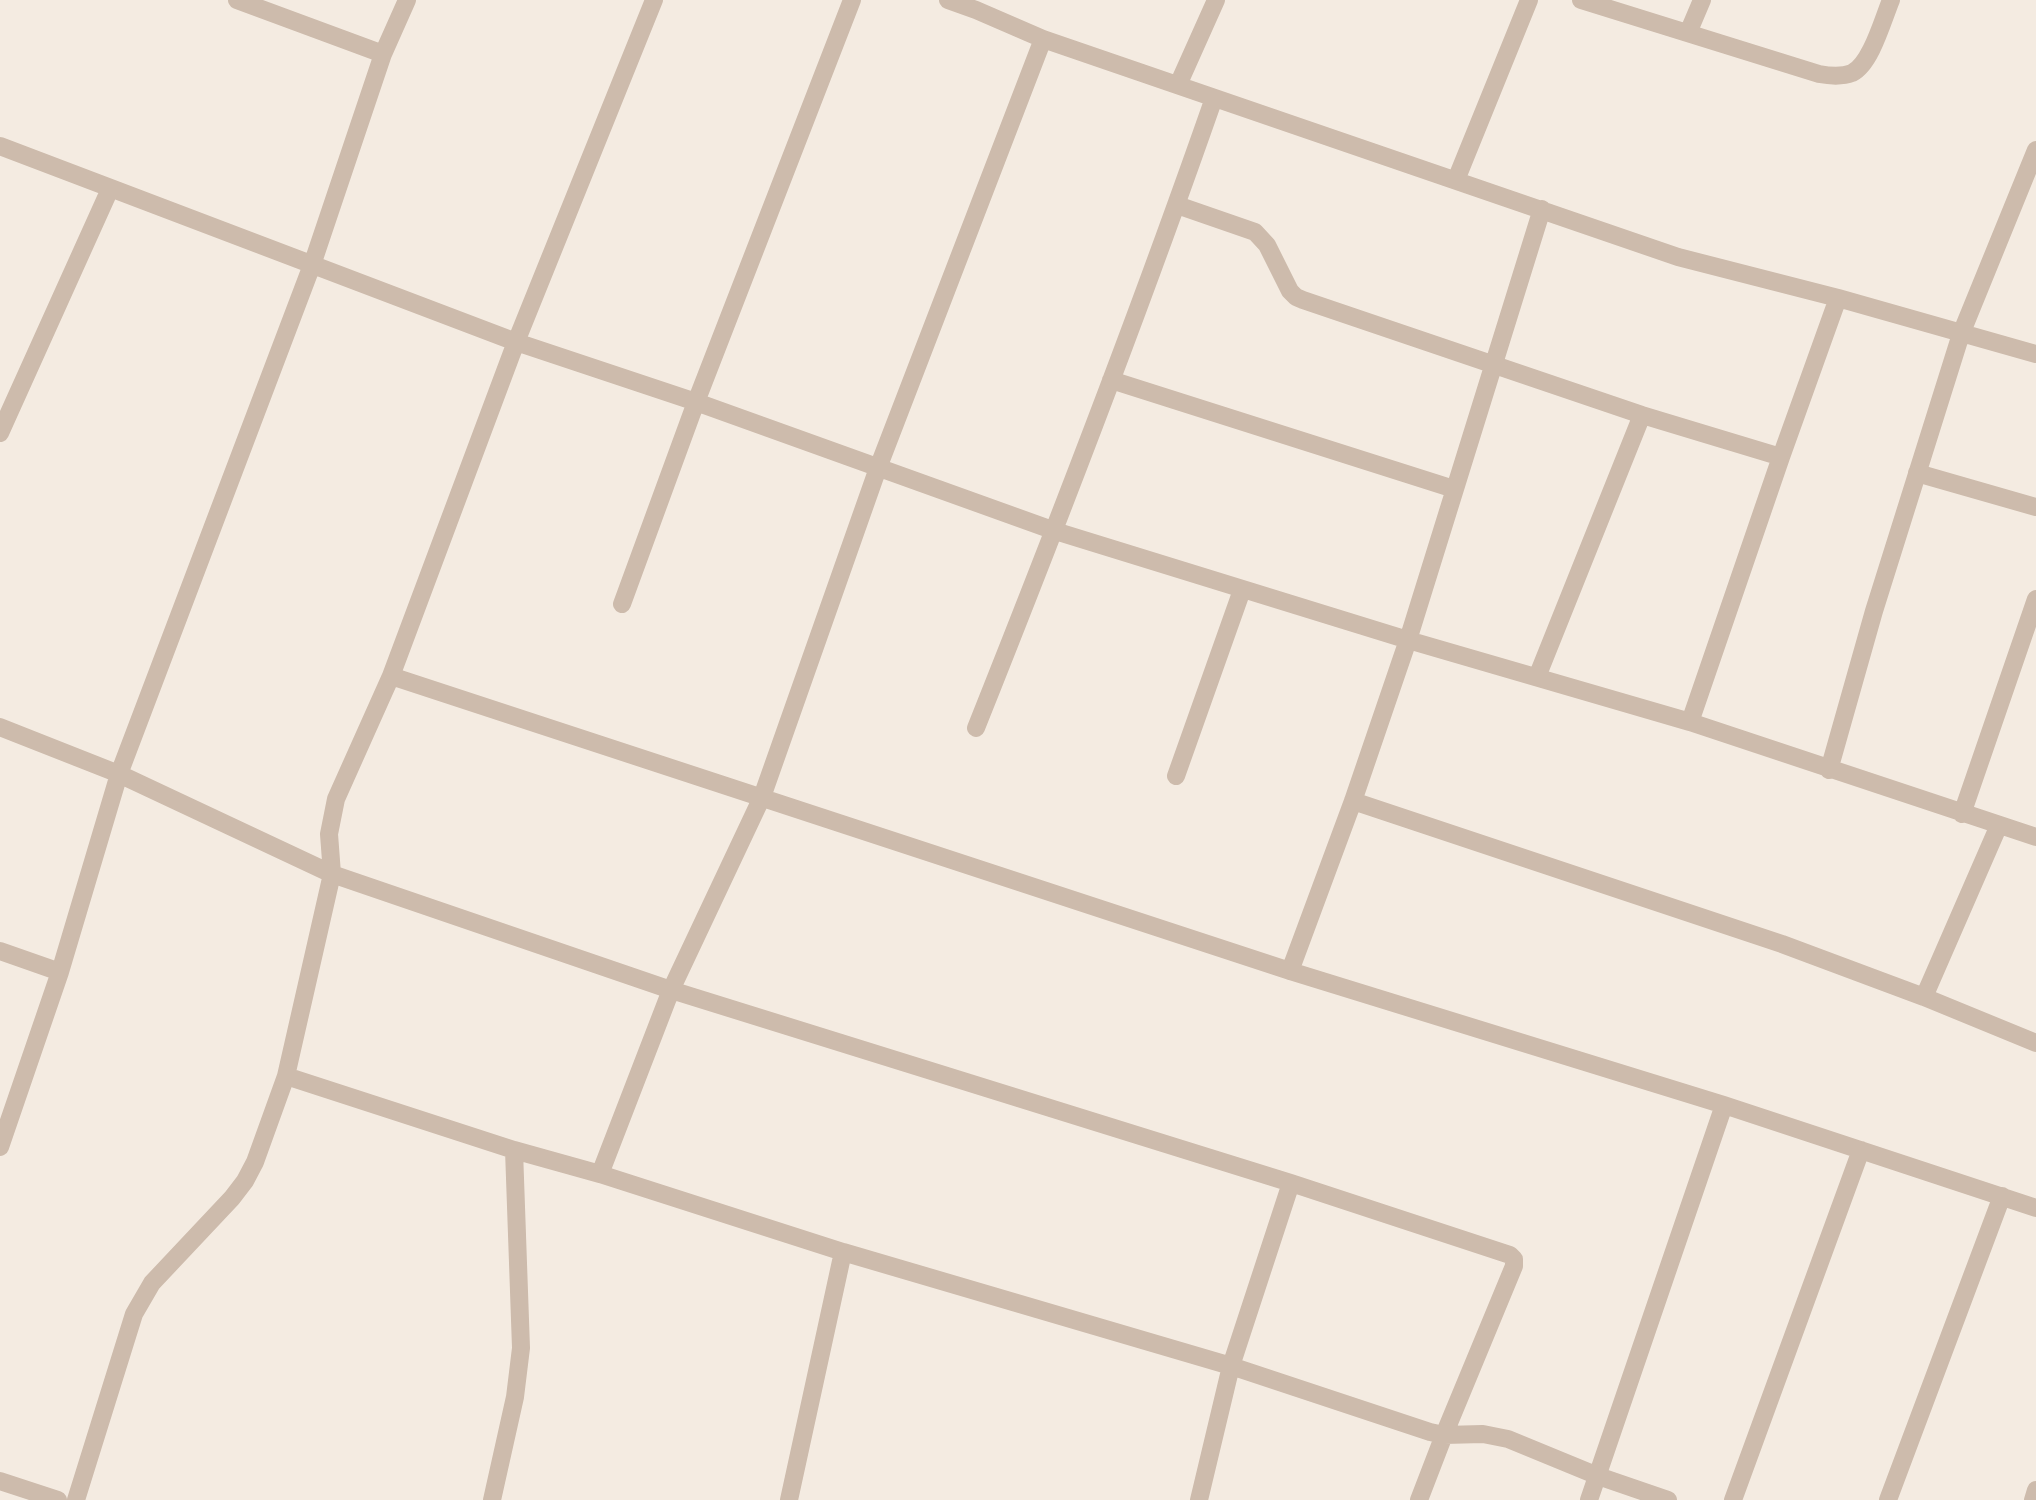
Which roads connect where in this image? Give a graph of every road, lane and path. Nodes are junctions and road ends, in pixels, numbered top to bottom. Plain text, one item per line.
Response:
1 (237, 0) edge
2 (407, 0) edge
3 (654, 0) edge
4 (852, 0) edge
5 (948, 0) edge
6 (1216, 0) edge
7 (1529, 0) edge
8 (1581, 0) edge
9 (1702, 0) edge
10 (1891, 0) edge
11 (977, 5) edge
12 (1688, 33) junction
13 (1043, 39) junction
14 (383, 54) junction
15 (1178, 85) junction
16 (1214, 98) junction
17 (0, 146) edge
18 (2036, 150) edge
19 (1456, 180) junction
20 (110, 189) junction
21 (1177, 205) junction
22 (1542, 209) junction
23 (312, 265) junction
24 (1838, 298) junction
25 (1961, 334) junction
26 (516, 342) junction
27 (2036, 354) edge
28 (1493, 365) junction
29 (1111, 380) junction
30 (696, 402) junction
31 (1642, 415) junction
32 (0, 433) edge
33 (1781, 457) junction
34 (878, 468) junction
35 (1917, 473) junction
36 (1454, 489) junction
37 (2036, 507) edge
38 (1055, 531) junction
39 (1242, 590) junction
40 (2036, 599) edge
41 (622, 604) dead end
42 (1408, 640) junction
43 (391, 677) junction
44 (1537, 677) junction
45 (1690, 722) junction
46 (0, 727) edge
47 (976, 728) dead end
48 (1829, 769) junction
49 (119, 774) junction
50 (1176, 776) dead end
51 (762, 797) junction
52 (1353, 800) junction
53 (1962, 814) junction
54 (1999, 825) junction
55 (2036, 837) edge
56 (332, 874) junction
57 (0, 951) edge
58 (1290, 971) junction
59 (61, 972) junction
60 (671, 990) junction
61 (1924, 997) junction
62 (2036, 1043) edge
63 (286, 1076) junction
64 (1724, 1105) junction
65 (0, 1147) edge
66 (514, 1150) junction
67 (1861, 1150) junction
68 (600, 1174) junction
69 (1291, 1183) junction
70 (2002, 1196) junction
71 (2036, 1208) edge
72 (843, 1252) junction
73 (1231, 1366) junction
74 (1444, 1434) junction
75 (1598, 1476) junction
76 (0, 1481) edge
77 (2036, 1490) edge
78 (58, 1500) edge
79 (76, 1500) edge
80 (492, 1500) edge
81 (789, 1500) edge
82 (1199, 1500) edge
83 (1419, 1500) edge
84 (1589, 1500) edge
85 (1668, 1500) edge
86 (1733, 1500) edge
87 (1888, 1500) edge
88 (2033, 1500) edge

1 - 14 street
2 - 14 street
3 - 26 street
4 - 30 street
5 - 11 street
6 - 15 street
7 - 19 street
8 - 12 street
9 - 12 street
10 - 12 street
11 - 13 street
13 - 15 street
13 - 34 street
14 - 23 street
15 - 16 street
16 - 19 street
16 - 21 street
17 - 20 street
18 - 25 street
19 - 22 street
20 - 23 street
20 - 32 street
21 - 28 street
21 - 29 street
22 - 24 street
22 - 28 street
23 - 26 street
23 - 49 street
24 - 25 street
24 - 33 street
25 - 27 street
25 - 35 street
26 - 30 street
26 - 43 street
28 - 31 street
28 - 36 street
29 - 36 street
29 - 38 street
30 - 34 street
30 - 41 street
31 - 33 street
31 - 44 street
33 - 45 street
34 - 38 street
34 - 51 street
35 - 37 street
35 - 48 street
36 - 42 street
38 - 39 street
38 - 47 street
39 - 42 street
39 - 50 street
40 - 53 street
42 - 44 street
42 - 52 street
43 - 51 street
43 - 56 street
44 - 45 street
45 - 48 street
46 - 49 street
48 - 53 street
49 - 56 street
49 - 59 street
51 - 58 street
51 - 60 street
52 - 58 street
52 - 61 street
53 - 54 street
54 - 55 street
54 - 61 street
56 - 60 street
56 - 63 street
57 - 59 street
58 - 64 street
59 - 65 street
60 - 68 street
60 - 69 street
61 - 62 street
63 - 66 street
63 - 79 street
64 - 67 street
64 - 75 street
66 - 68 street
66 - 80 street
67 - 70 street
67 - 86 street
68 - 72 street
69 - 73 street
69 - 74 street
70 - 71 street
70 - 87 street
72 - 73 street
72 - 81 street
73 - 74 street
73 - 82 street
74 - 75 street
74 - 83 street
75 - 84 street
75 - 85 street
76 - 78 street
77 - 88 street

